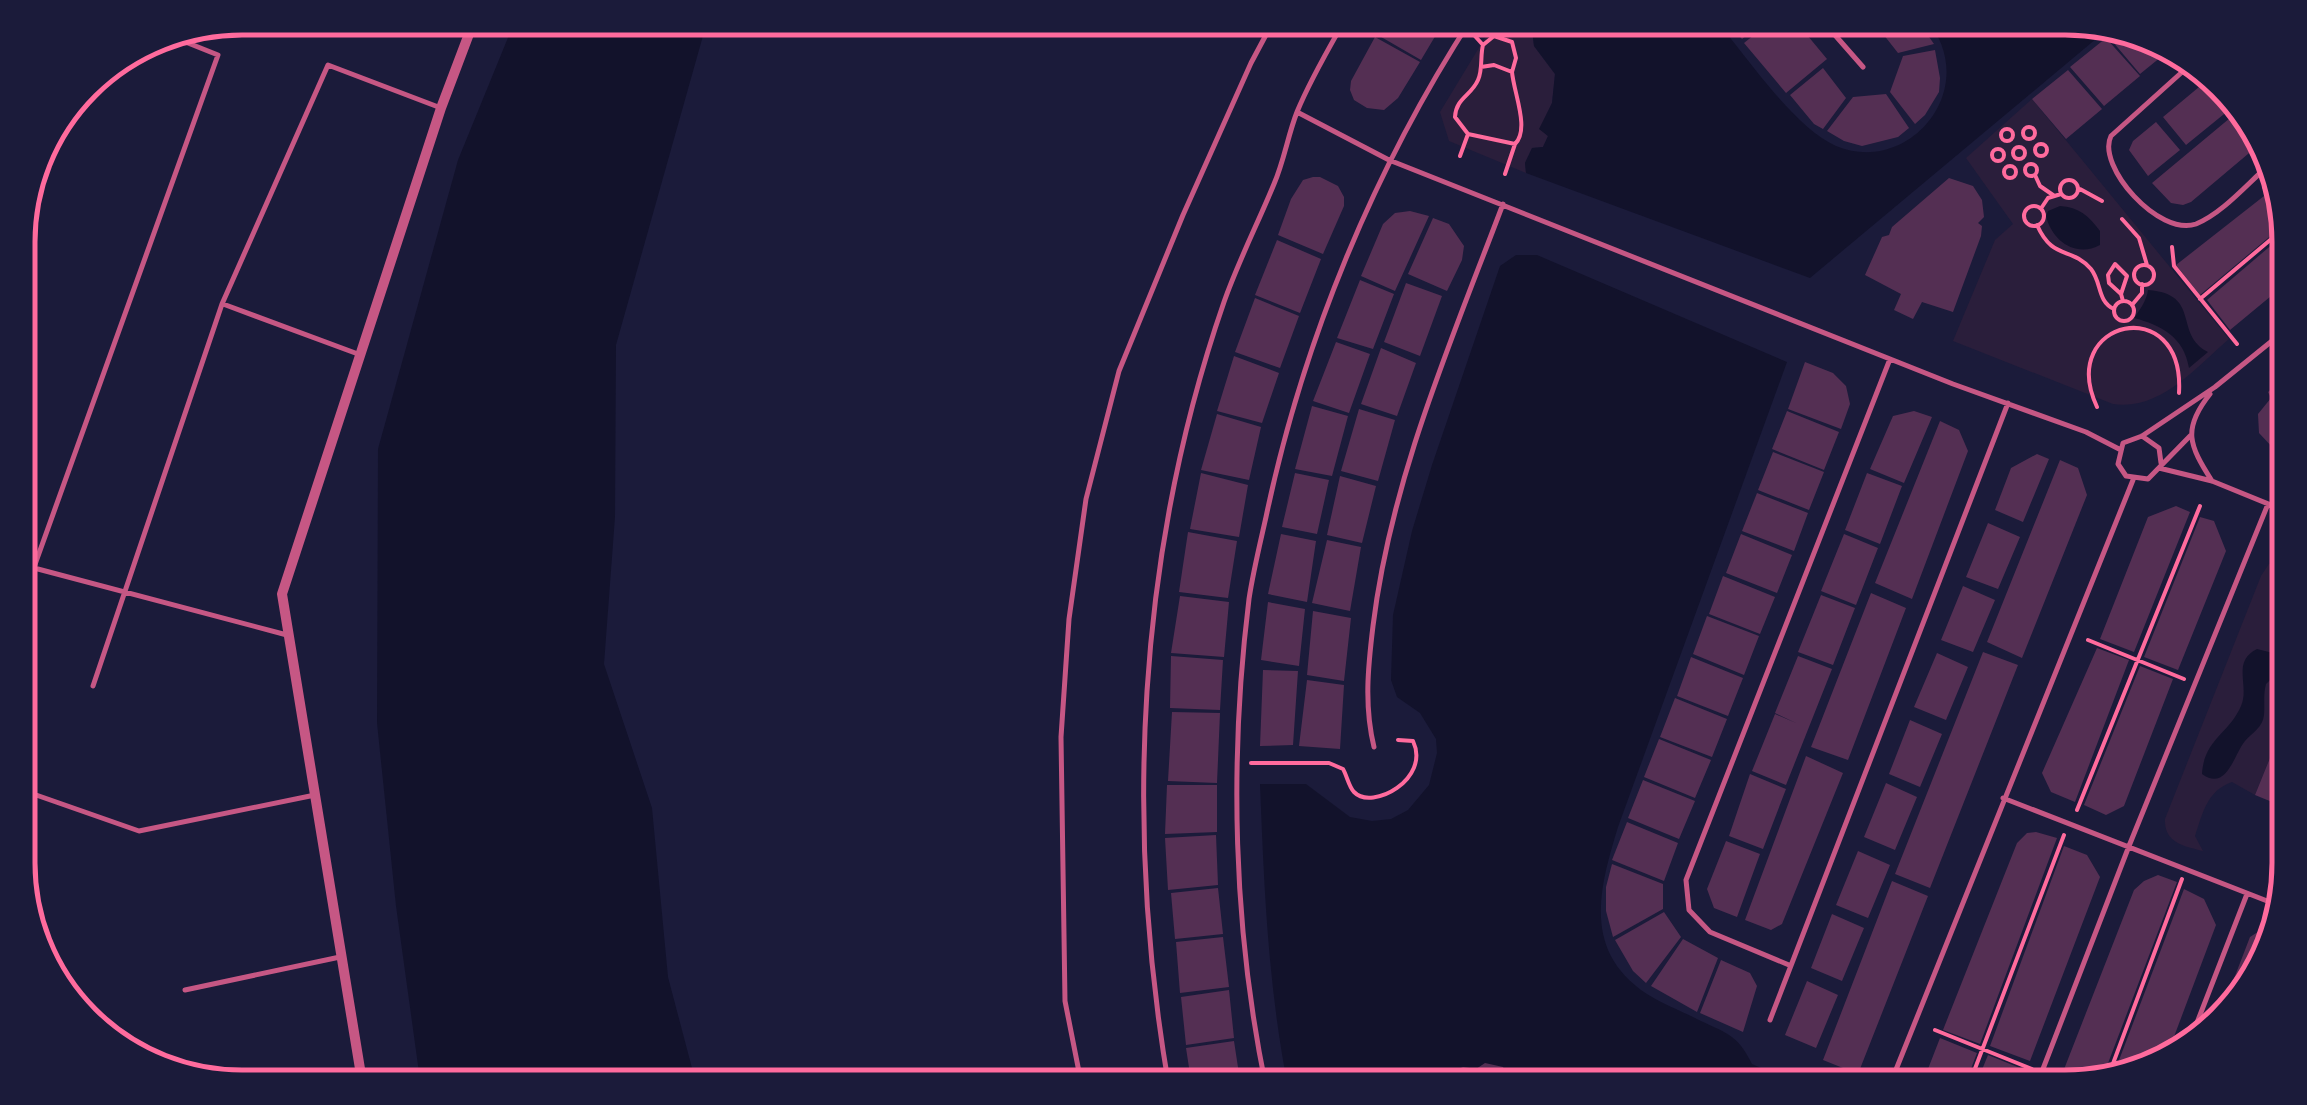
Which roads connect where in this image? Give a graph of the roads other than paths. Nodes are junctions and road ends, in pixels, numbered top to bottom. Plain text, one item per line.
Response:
1 (468, 35) edge
2 (1266, 35) edge
3 (1337, 35) edge
4 (1462, 35) edge
5 (1834, 35) edge
6 (186, 43) edge
7 (1862, 68) dead end
8 (2182, 72) edge
9 (440, 108) junction
10 (1297, 112) junction
11 (1389, 160) junction
12 (2260, 173) edge
13 (1503, 204) junction
14 (222, 304) junction
15 (2272, 341) edge
16 (360, 355) junction
17 (1890, 359) junction
18 (2215, 387) junction
19 (2008, 403) junction
20 (2142, 436) junction
21 (2190, 436) junction
22 (2119, 449) junction
23 (2160, 468) junction
24 (2133, 480) junction
25 (2212, 481) junction
26 (2268, 504) junction
27 (2272, 506) edge
28 (35, 563) edge
29 (35, 570) edge
30 (122, 592) junction
31 (290, 636) junction
32 (93, 686) dead end
33 (1374, 747) dead end
34 (318, 794) junction
35 (35, 795) edge
36 (2003, 798) junction
37 (2129, 846) junction
38 (2247, 894) junction
39 (2268, 902) edge
40 (340, 956) junction
41 (1789, 966) junction
42 (184, 990) dead end
43 (1770, 1020) dead end
44 (2197, 1022) edge
45 (360, 1070) edge
46 (1079, 1070) edge
47 (1166, 1070) edge
48 (1263, 1070) edge
49 (1897, 1070) edge
50 (2043, 1070) edge

1 - 9 street
2 - 46 lane
3 - 10 lane
4 - 11 lane
5 - 7 lane
6 - 28 lane
8 - 12 lane
9 - 14 lane
9 - 16 street
10 - 11 lane
10 - 47 lane
11 - 13 lane
11 - 48 lane
13 - 17 lane
13 - 33 lane
14 - 16 lane
14 - 30 lane
15 - 18 lane
16 - 31 street
17 - 19 lane
17 - 41 lane
18 - 20 lane
18 - 21 lane
19 - 22 lane
19 - 41 lane
20 - 22 lane
20 - 23 lane
21 - 23 lane
21 - 25 lane
22 - 24 lane
23 - 24 lane
23 - 25 lane
24 - 36 lane
25 - 26 lane
26 - 27 lane
26 - 37 lane
29 - 30 lane
30 - 31 lane
30 - 32 lane
31 - 34 street
34 - 35 lane
34 - 40 street
36 - 37 lane
36 - 49 lane
37 - 38 lane
37 - 50 lane
38 - 39 lane
38 - 44 lane
40 - 42 lane
40 - 45 street
41 - 43 lane

